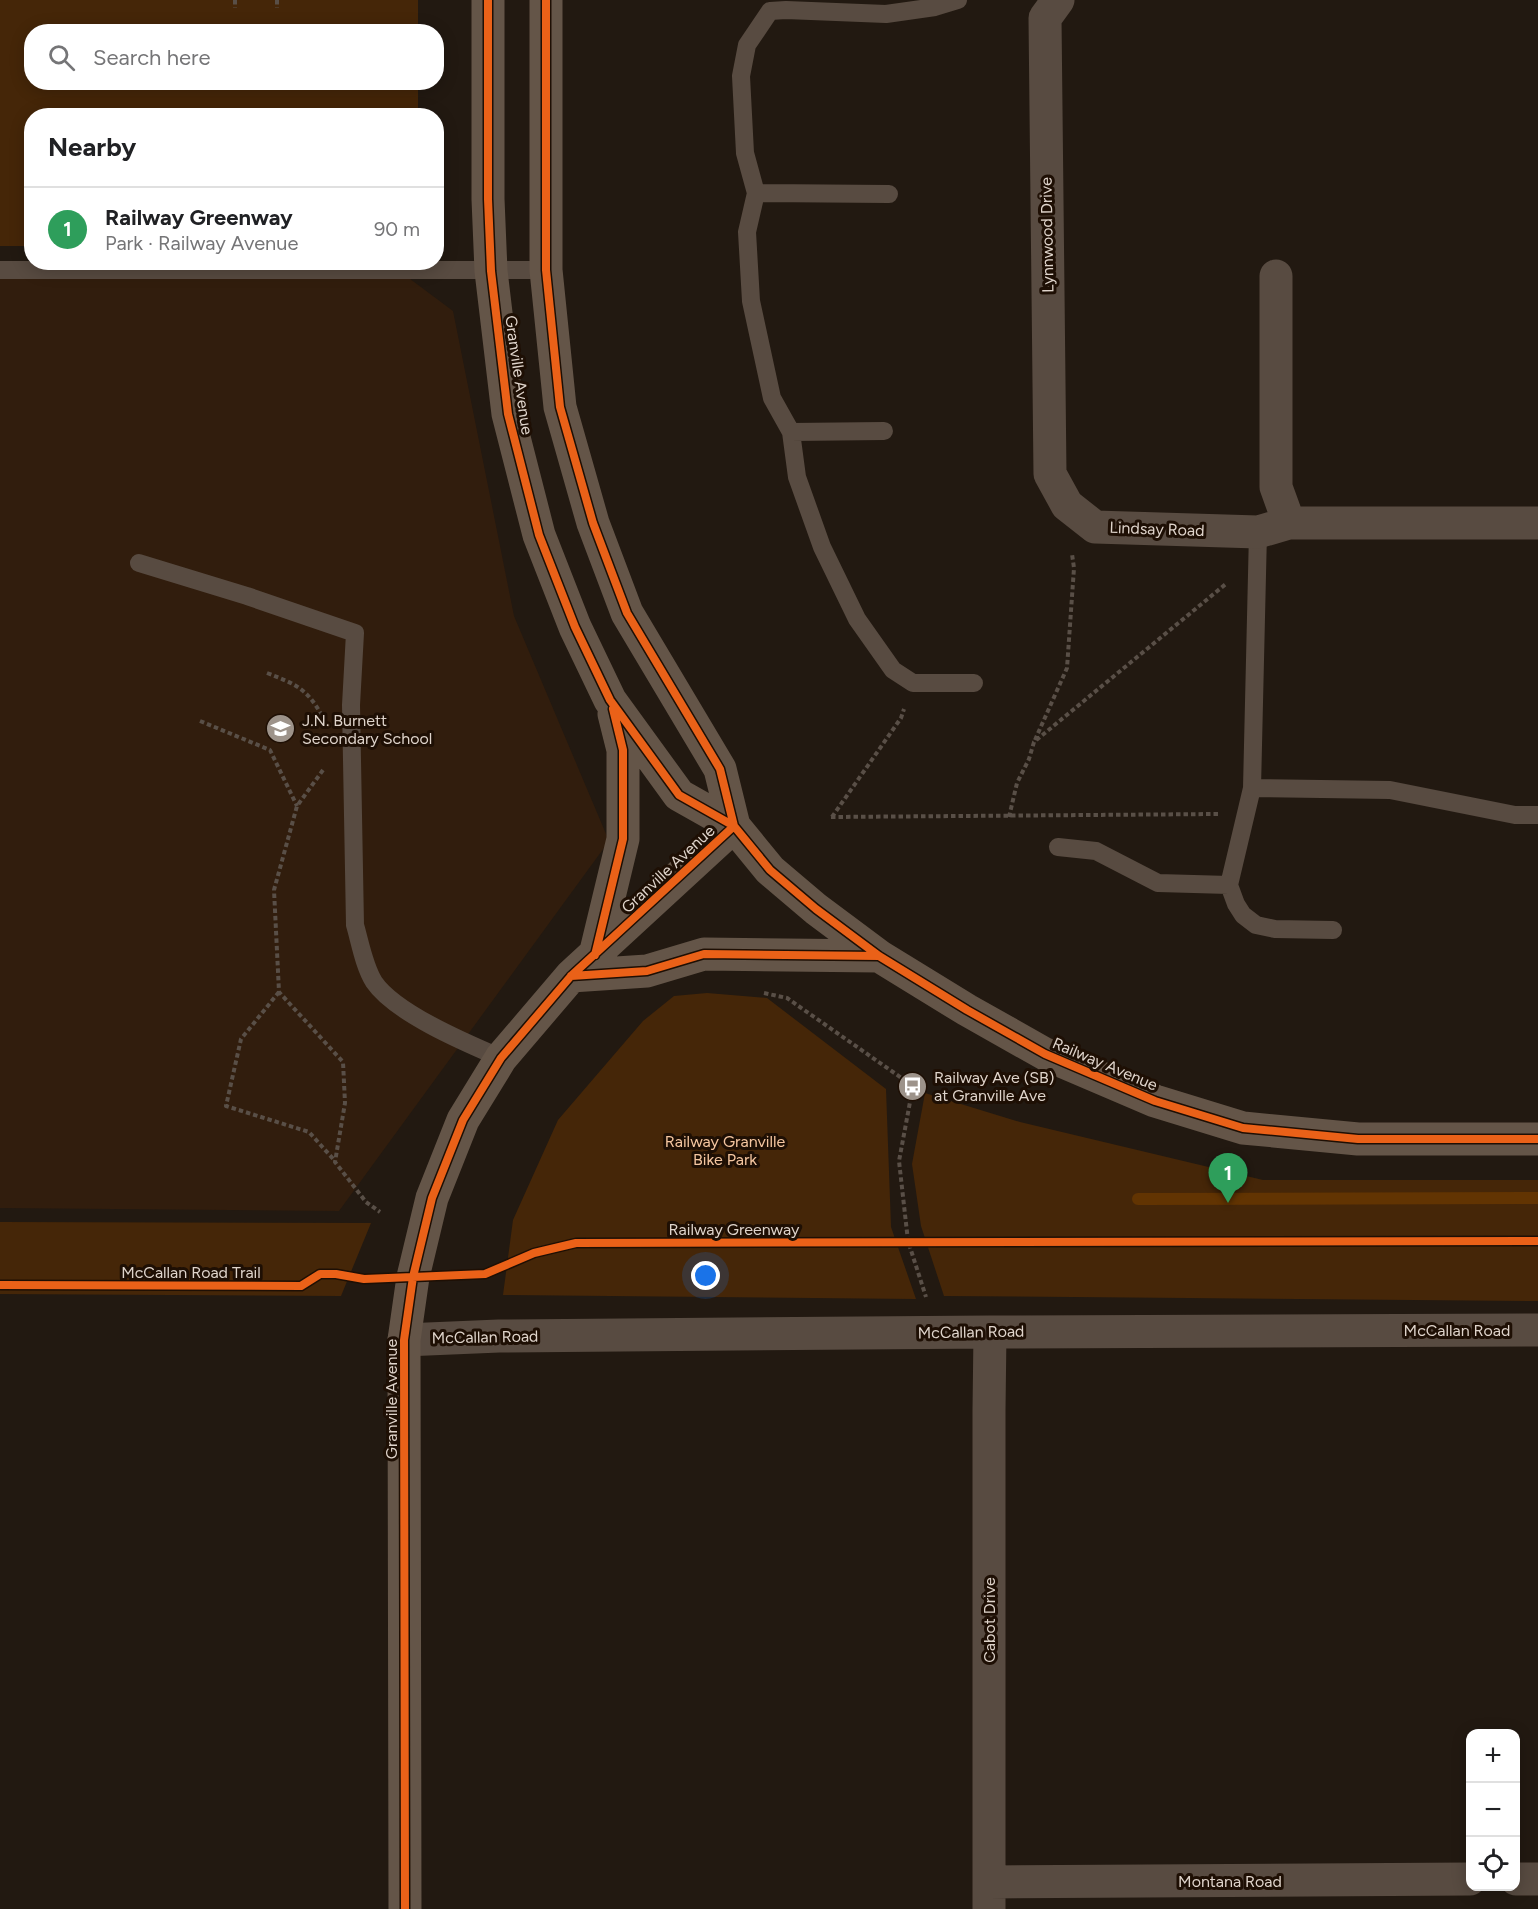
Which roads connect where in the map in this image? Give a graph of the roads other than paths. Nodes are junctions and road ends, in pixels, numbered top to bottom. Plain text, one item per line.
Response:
1 (488, 0) edge
2 (546, 0) edge
3 (958, 0) edge
4 (1058, 0) edge
5 (766, 5) edge
6 (756, 193) junction
7 (889, 194) dead end
8 (0, 270) edge
9 (546, 270) junction
10 (492, 271) junction
11 (1276, 276) dead end
12 (884, 431) dead end
13 (791, 432) junction
14 (1050, 474) joint
15 (1289, 523) junction
16 (1538, 523) edge
17 (1258, 532) junction
18 (139, 563) dead end
19 (974, 683) dead end
20 (610, 700) junction
21 (1252, 788) junction
22 (1538, 815) edge
23 (734, 826) junction
24 (1058, 847) dead end
25 (1229, 885) junction
26 (1333, 930) dead end
27 (595, 955) junction
28 (879, 956) junction
29 (571, 976) junction
30 (501, 1059) junction
31 (1538, 1139) edge
32 (1538, 1330) edge
33 (990, 1332) junction
34 (404, 1340) junction
35 (1466, 1879) edge
36 (1520, 1879) edge
37 (1538, 1879) edge
38 (989, 1895) edge
39 (405, 1909) edge

1 - 10 main road, Granville Avenue
2 - 9 main road, Granville Avenue
3 - 5 lane
4 - 14 street, Lynnwood Drive
5 - 6 lane
6 - 7 lane
6 - 13 lane
8 - 10 lane
9 - 10 lane
9 - 23 main road, Granville Avenue
10 - 20 main road, Granville Avenue
11 - 15 street
12 - 13 lane
13 - 19 lane
14 - 17 street, Lindsay Road
15 - 16 street, Lindsay Road
15 - 17 street, Lindsay Road
17 - 21 lane
18 - 30 lane
20 - 23 main road, Granville Avenue
20 - 27 main road
21 - 22 lane
21 - 25 lane
23 - 27 main road, Granville Avenue
23 - 28 main road, Railway Avenue
24 - 25 lane
25 - 26 lane
27 - 29 main road, Granville Avenue
28 - 29 main road
28 - 31 main road, Railway Avenue
29 - 30 main road, Granville Avenue
30 - 34 main road, Granville Avenue
32 - 33 street, McCallan Road
33 - 34 street, McCallan Road
33 - 38 street, Cabot Drive
34 - 39 main road, Granville Avenue
35 - 38 street, Montana Road
36 - 37 street

